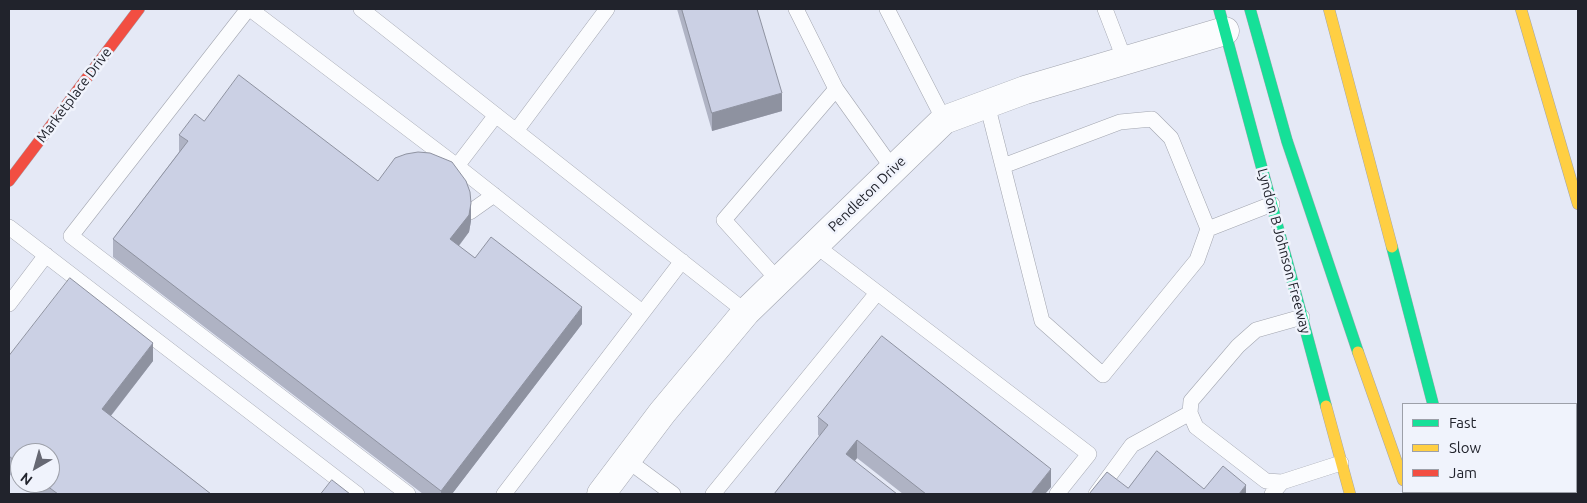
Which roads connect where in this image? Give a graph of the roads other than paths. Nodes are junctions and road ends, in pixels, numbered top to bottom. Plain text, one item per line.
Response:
1 (139, 9) edge
2 (249, 9) edge
3 (361, 9) edge
4 (607, 9) edge
5 (796, 9) edge
6 (887, 9) edge
7 (1106, 9) edge
8 (1250, 9) edge
9 (1328, 9) edge
10 (1521, 9) edge
11 (1222, 20) edge
12 (1125, 61) junction
13 (836, 89) junction
14 (987, 104) junction
15 (496, 115) junction
16 (944, 120) junction
17 (516, 131) junction
18 (419, 137) junction
19 (421, 154) edge
20 (458, 166) junction
21 (1003, 166) junction
22 (894, 169) junction
23 (9, 181) edge
24 (494, 195) junction
25 (1272, 204) junction
26 (1578, 204) edge
27 (470, 212) edge
28 (9, 227) edge
29 (1208, 229) junction
30 (815, 245) junction
31 (46, 255) junction
32 (682, 261) junction
33 (778, 280) junction
34 (877, 293) junction
35 (9, 304) edge
36 (642, 312) junction
37 (746, 312) junction
38 (1302, 317) junction
39 (1433, 403) edge
40 (1190, 413) junction
41 (627, 460) junction
42 (1341, 463) junction
43 (1402, 477) edge
44 (1277, 488) edge
45 (357, 494) edge
46 (408, 494) edge
47 (504, 494) edge
48 (601, 494) edge
49 (673, 494) edge
50 (713, 494) edge
51 (1057, 494) edge
52 (1096, 494) edge
53 (1350, 494) edge

1 - 23 main road, Marketplace Drive
2 - 18 lane
2 - 46 lane
3 - 15 lane
4 - 17 lane
5 - 13 lane
6 - 16 lane
7 - 12 lane
8 - 43 main road
9 - 39 main road
10 - 26 main road
11 - 12 street, Pendleton Drive
11 - 25 main road, Lyndon B Johnson Freeway
12 - 14 street, Pendleton Drive
13 - 22 lane
13 - 33 lane
14 - 16 street, Pendleton Drive
14 - 21 lane
15 - 17 lane
15 - 20 lane
16 - 22 street, Pendleton Drive
17 - 32 lane
18 - 19 lane
18 - 20 lane
20 - 24 lane
21 - 29 lane
21 - 29 lane
22 - 30 street, Pendleton Drive
24 - 27 lane
24 - 36 lane
25 - 29 lane
25 - 38 main road, Lyndon B Johnson Freeway
28 - 31 lane
30 - 33 street, Pendleton Drive
30 - 34 lane
31 - 35 lane
31 - 45 lane
32 - 36 lane
32 - 37 lane
33 - 37 street, Pendleton Drive
34 - 50 lane
34 - 51 lane
36 - 47 lane
37 - 41 street, Pendleton Drive
38 - 40 lane
38 - 42 main road, Lyndon B Johnson Freeway
40 - 44 lane
40 - 52 lane
41 - 48 street, Pendleton Drive
41 - 49 lane
42 - 44 lane
42 - 53 main road, Lyndon B Johnson Freeway

